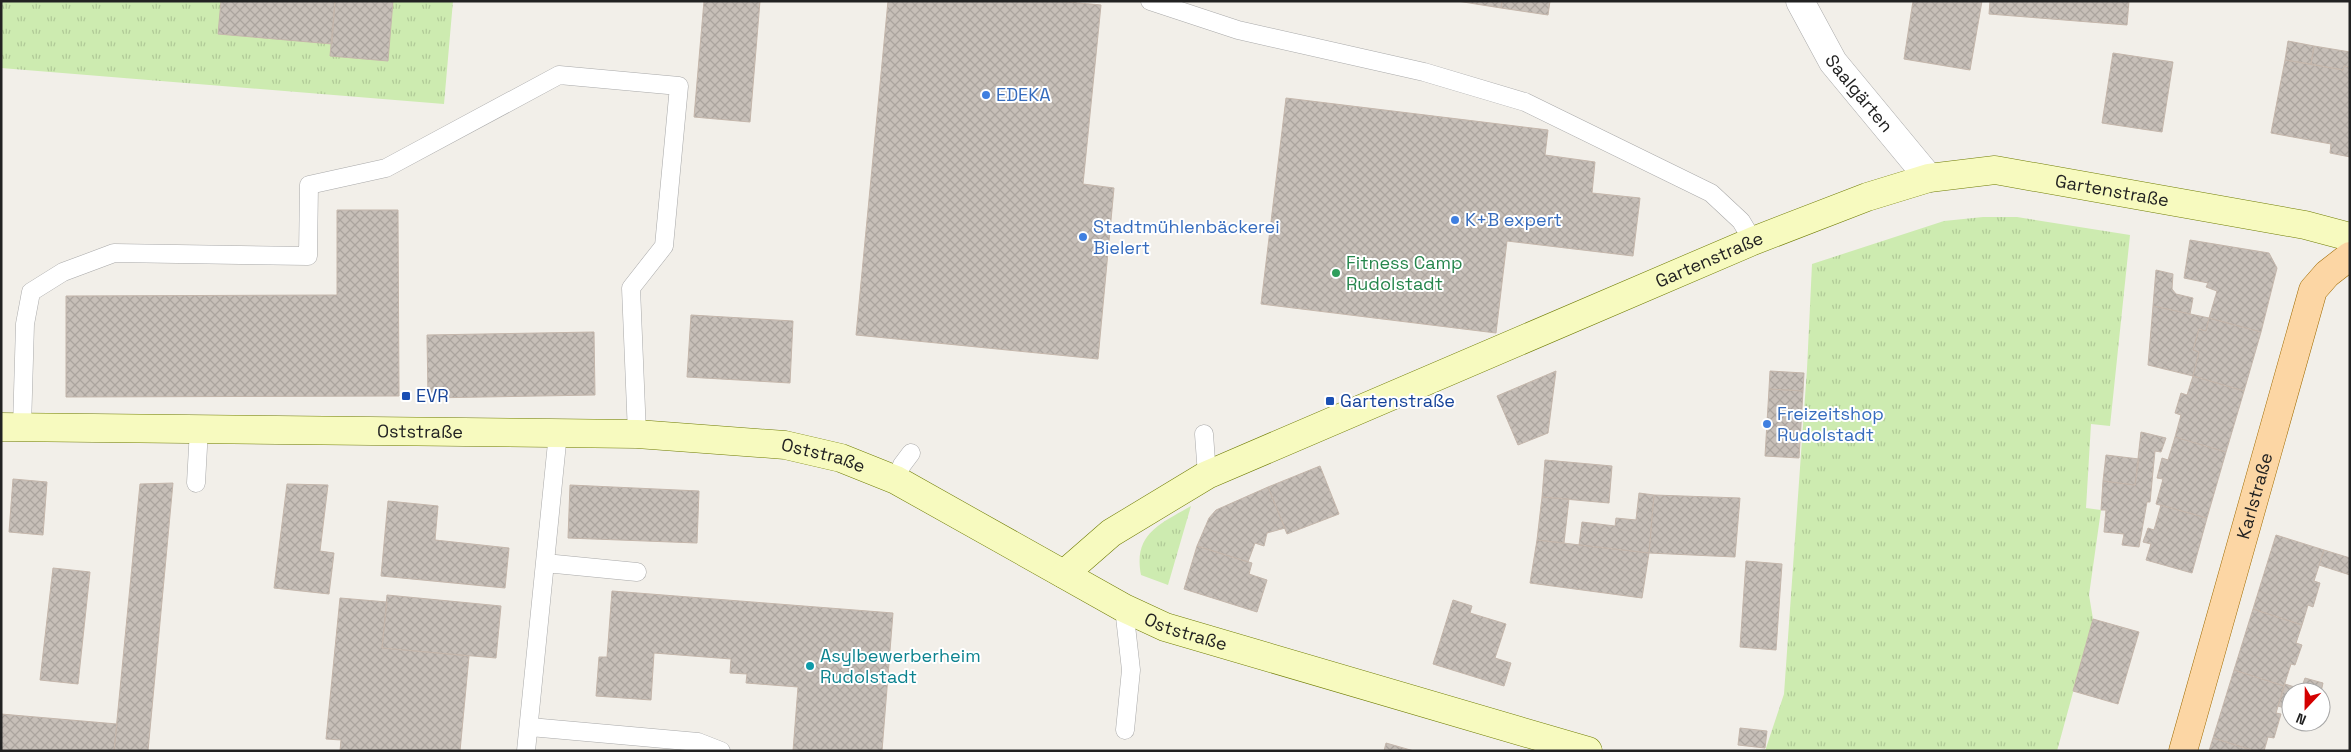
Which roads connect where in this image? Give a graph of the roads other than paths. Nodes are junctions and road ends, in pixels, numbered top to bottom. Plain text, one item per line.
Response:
1 (1150, 1) edge
2 (1800, 1) edge
3 (1929, 178) junction
4 (2350, 237) edge
5 (1753, 242) junction
6 (2350, 256) edge
7 (12, 427) edge
8 (200, 429) junction
9 (558, 433) junction
10 (637, 434) junction
11 (1204, 434) dead end
12 (911, 453) dead end
13 (1207, 474) junction
14 (896, 480) junction
15 (196, 483) dead end
16 (546, 563) junction
17 (636, 572) dead end
18 (1064, 574) junction
19 (1124, 608) junction
20 (530, 727) junction
21 (1125, 730) dead end
22 (526, 751) edge
23 (721, 751) edge
24 (1588, 751) edge
25 (2183, 751) edge

1 - 5 lane
2 - 3 street, Saalgärten
3 - 4 main road, Gartenstraße
3 - 5 main road, Gartenstraße
5 - 13 main road, Gartenstraße
6 - 25 main road, Karlstraße
7 - 8 main road, Oststraße
7 - 10 lane
8 - 9 main road, Oststraße
8 - 15 lane
9 - 10 main road, Oststraße
9 - 16 lane
10 - 14 main road, Oststraße
11 - 13 lane
12 - 14 lane
13 - 18 main road, Gartenstraße
14 - 18 main road, Oststraße
16 - 17 lane
16 - 20 lane
18 - 19 main road, Oststraße
19 - 21 lane
19 - 24 main road, Oststraße
20 - 22 lane
20 - 23 lane

